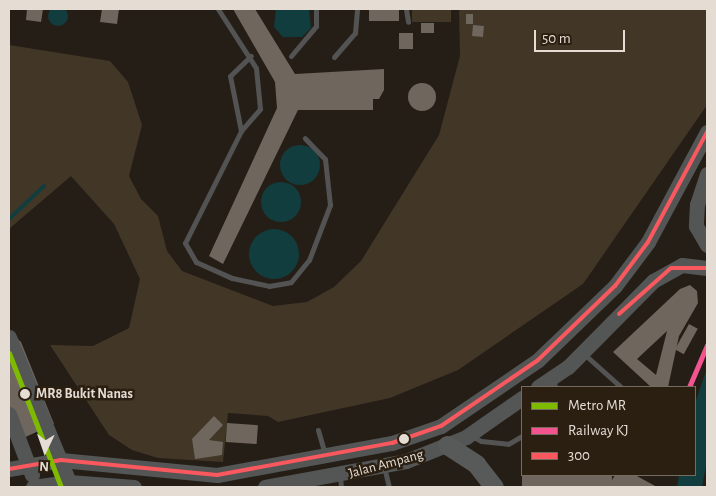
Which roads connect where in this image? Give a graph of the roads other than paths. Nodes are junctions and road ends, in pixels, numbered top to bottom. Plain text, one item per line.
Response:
1 (218, 9) edge
2 (316, 9) edge
3 (357, 9) edge
4 (406, 9) edge
5 (408, 22) dead end
6 (251, 56) junction
7 (291, 56) dead end
8 (334, 57) dead end
9 (241, 132) junction
10 (707, 132) edge
11 (305, 138) dead end
12 (707, 174) edge
13 (707, 245) edge
14 (707, 268) edge
15 (9, 337) edge
16 (583, 352) junction
17 (545, 386) edge
18 (620, 386) edge
19 (521, 399) edge
20 (9, 414) edge
21 (318, 430) dead end
22 (470, 434) junction
23 (521, 437) edge
24 (447, 445) junction
25 (325, 457) junction
26 (60, 460) junction
27 (29, 466) junction
28 (384, 467) junction
29 (9, 469) edge
30 (340, 481) edge
31 (70, 485) edge
32 (35, 487) edge
33 (134, 487) edge
34 (265, 487) edge
35 (389, 487) edge
36 (494, 487) edge

1 - 6 lane
2 - 7 lane
3 - 8 lane
4 - 5 lane
6 - 9 lane
6 - 9 lane
9 - 11 lane
10 - 25 street, Jalan Ampang
12 - 13 street
14 - 16 street
15 - 26 street
16 - 17 street
16 - 18 lane
19 - 22 street, Jalan Ampang
20 - 27 street
21 - 25 lane
22 - 23 lane
22 - 24 street, Jalan Ampang
24 - 28 street, Jalan Ampang
24 - 36 highway
25 - 26 street, Jalan Ampang
26 - 27 street, Jalan Ampang
26 - 31 street
27 - 29 street, Jalan Ampang
27 - 32 street
28 - 30 street, Jalan Ampang
28 - 35 lane
30 - 34 street, Jalan Ampang
31 - 32 street
31 - 33 street

